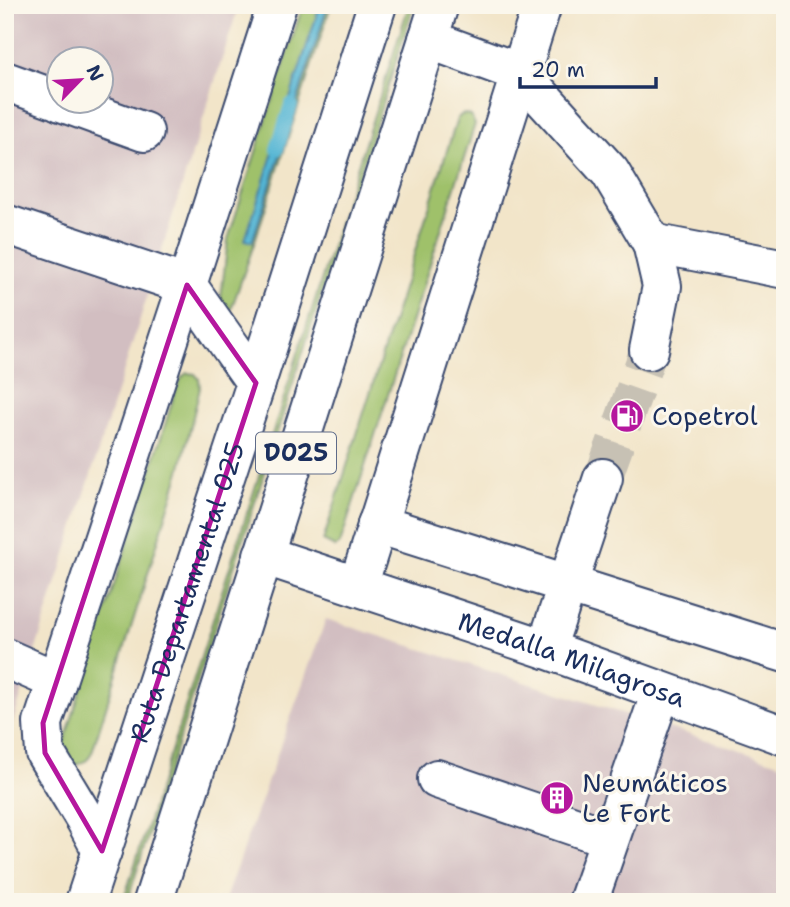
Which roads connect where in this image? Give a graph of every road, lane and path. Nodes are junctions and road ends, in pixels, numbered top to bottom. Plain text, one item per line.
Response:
1 (277, 5) edge
2 (377, 5) edge
3 (542, 5) edge
4 (433, 22) edge
5 (520, 73) junction
6 (5, 81) edge
7 (46, 96) edge
8 (101, 116) edge
9 (144, 132) dead end
10 (5, 224) edge
11 (652, 243) junction
12 (785, 269) edge
13 (187, 285) junction
14 (649, 350) tunnel mouth
15 (256, 383) junction
16 (603, 478) tunnel mouth
17 (377, 524) junction
18 (263, 555) junction
19 (568, 584) junction
20 (358, 586) junction
21 (546, 649) junction
22 (785, 653) edge
23 (5, 658) edge
24 (57, 681) junction
25 (661, 692) junction
26 (785, 736) edge
27 (437, 779) dead end
28 (609, 838) junction
29 (102, 851) junction
30 (85, 902) edge
31 (153, 902) edge
32 (588, 902) edge

1 - 13 main road
2 - 15 main road, Ruta Departamental 025 / D025
3 - 5 main road
4 - 5 main road
4 - 18 main road, D025
5 - 11 main road
5 - 17 main road
6 - 7 main road
8 - 9 main road
10 - 13 main road
11 - 12 main road
11 - 14 main road
13 - 15 main road
13 - 24 main road
15 - 29 main road, Ruta Departamental 025 / D025
16 - 19 main road
17 - 19 main road
17 - 20 main road
18 - 20 main road, Medalla Milagrosa
18 - 31 main road, D025
19 - 21 main road
19 - 22 main road
20 - 21 main road, Medalla Milagrosa
21 - 25 main road, Medalla Milagrosa
23 - 24 main road
24 - 29 main road
25 - 26 main road, Medalla Milagrosa
25 - 28 main road
27 - 28 main road
28 - 32 main road
29 - 30 main road, Ruta Departamental 025 / D025

